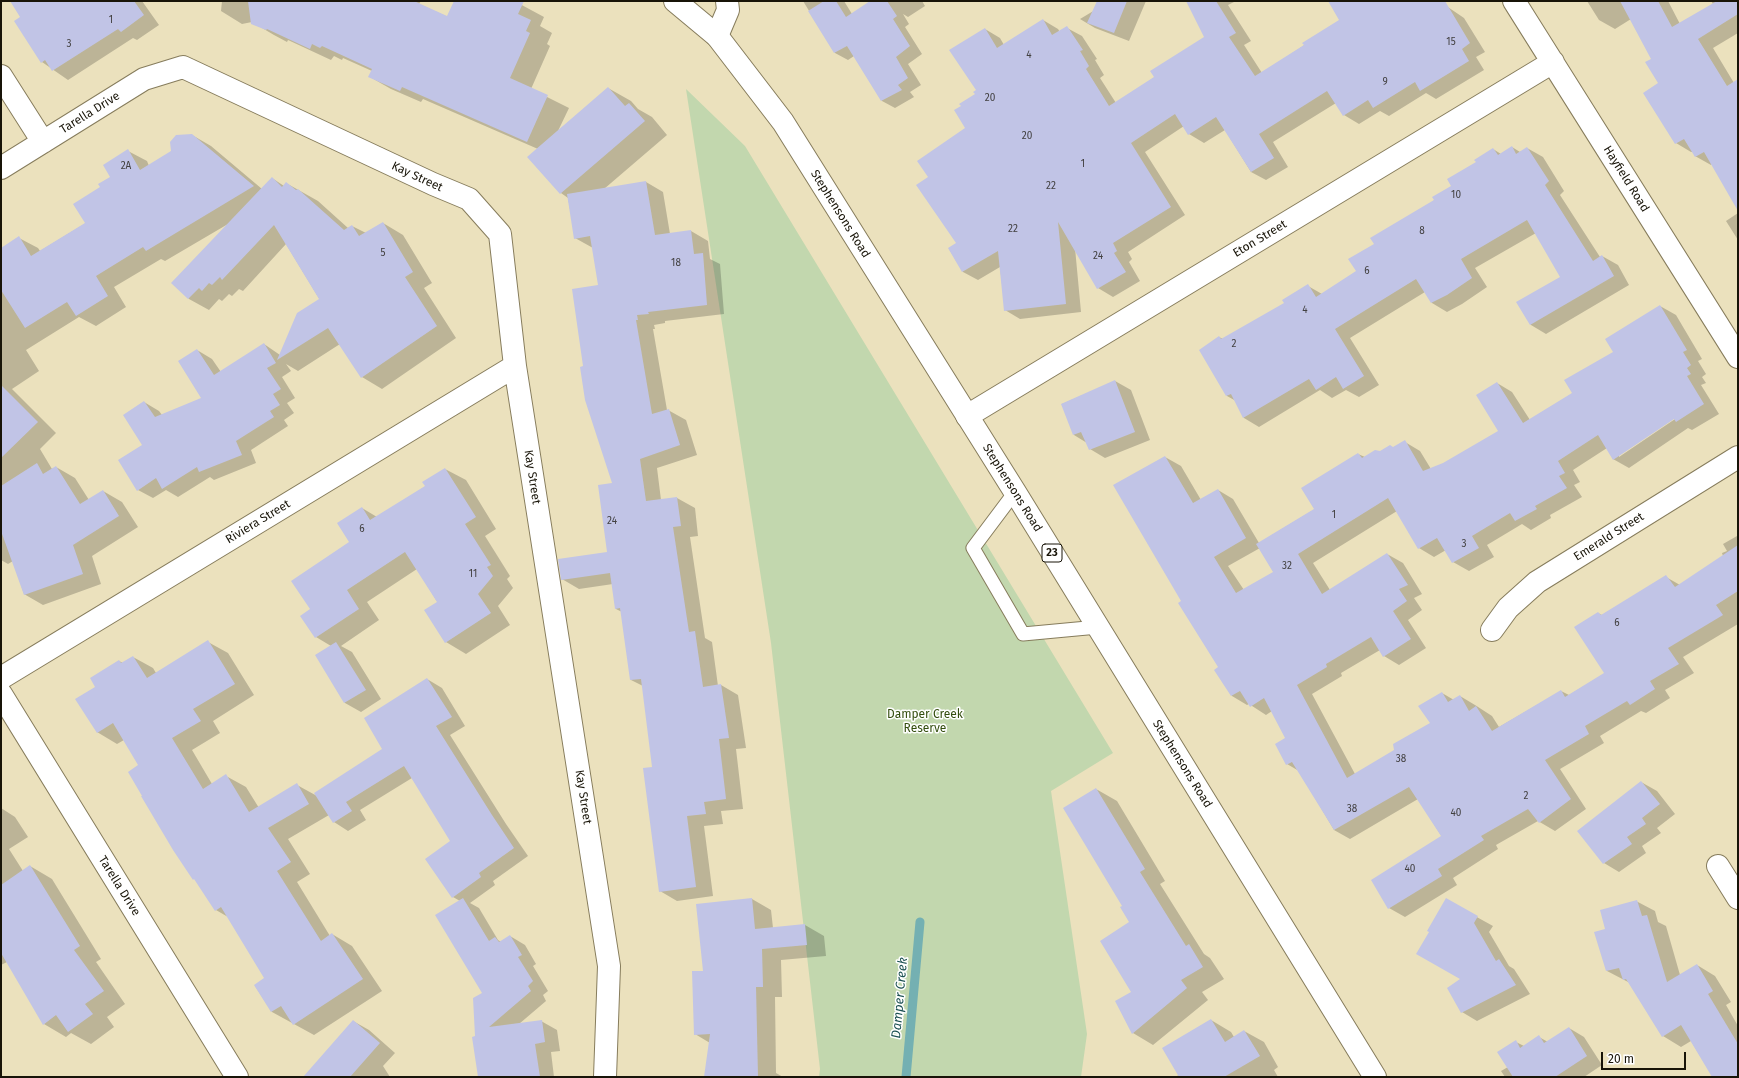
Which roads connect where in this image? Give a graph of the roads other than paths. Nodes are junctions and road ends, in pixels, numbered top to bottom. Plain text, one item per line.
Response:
1 (675, 1) edge
2 (727, 1) edge
3 (1514, 1) edge
4 (717, 36) junction
5 (1553, 62) junction
6 (183, 67) joint
7 (1, 76) edge
8 (43, 142) junction
9 (1, 168) edge
10 (1738, 357) edge
11 (515, 366) junction
12 (967, 416) junction
13 (1738, 457) edge
14 (1015, 492) junction
15 (1098, 626) junction
16 (1492, 630) dead end
17 (1, 678) edge
18 (1, 694) edge
19 (1718, 866) dead end
20 (1738, 898) edge
21 (236, 1077) edge
22 (605, 1077) edge
23 (1375, 1077) edge

1 - 4 street, Stephensons Road / 23
2 - 4 street
3 - 5 street, Hayfield Road
4 - 12 street, Stephensons Road / 23
5 - 10 street, Hayfield Road
5 - 12 street, Eton Street
6 - 8 street, Tarella Drive
6 - 11 street, Kay Street
7 - 8 street
8 - 9 street, Tarella Drive
11 - 17 street, Riviera Street
11 - 22 street, Kay Street
12 - 14 street, Stephensons Road / 23
13 - 16 street, Emerald Street
14 - 15 street, Stephensons Road / 23
14 - 15 lane
15 - 23 street, Stephensons Road / 23
18 - 21 street, Tarella Drive
19 - 20 street

